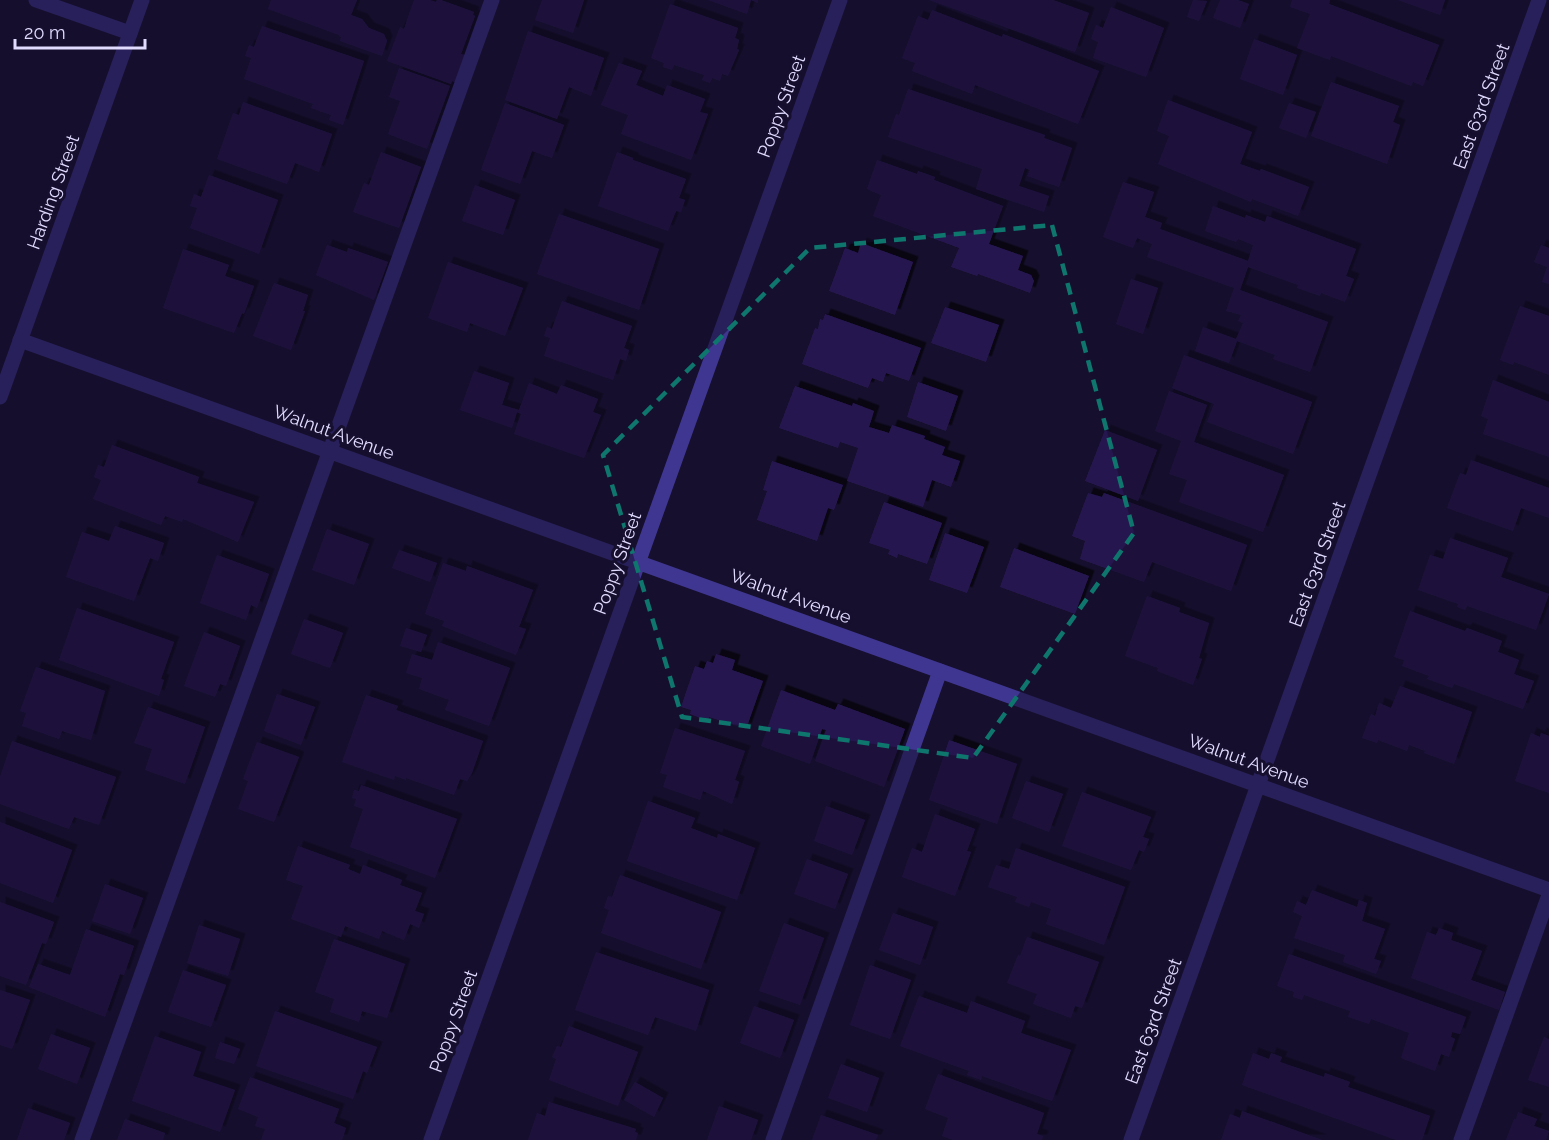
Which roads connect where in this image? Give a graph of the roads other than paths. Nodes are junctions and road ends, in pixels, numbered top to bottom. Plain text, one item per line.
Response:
1 (36, 0) edge
2 (142, 0) edge
3 (492, 0) edge
4 (840, 0) edge
5 (1539, 0) edge
6 (130, 33) junction
7 (20, 340) junction
8 (0, 397) edge
9 (330, 451) junction
10 (638, 562) junction
11 (940, 671) junction
12 (1259, 785) junction
13 (1549, 890) edge
14 (1549, 895) edge
15 (82, 1140) edge
16 (431, 1140) edge
17 (773, 1140) edge
18 (1131, 1140) edge
19 (1461, 1140) edge

1 - 6 street
2 - 6 street, Harding Street
3 - 9 street
4 - 10 street, Poppy Street
5 - 12 street, East 63rd Street
6 - 7 street, Harding Street
7 - 8 street, Harding Street
7 - 9 street, Walnut Avenue
9 - 10 street, Walnut Avenue
9 - 15 street
10 - 11 street, Walnut Avenue
10 - 16 street, Poppy Street
11 - 12 street, Walnut Avenue
11 - 17 street
12 - 13 street, Walnut Avenue
12 - 18 street, East 63rd Street
14 - 19 street

